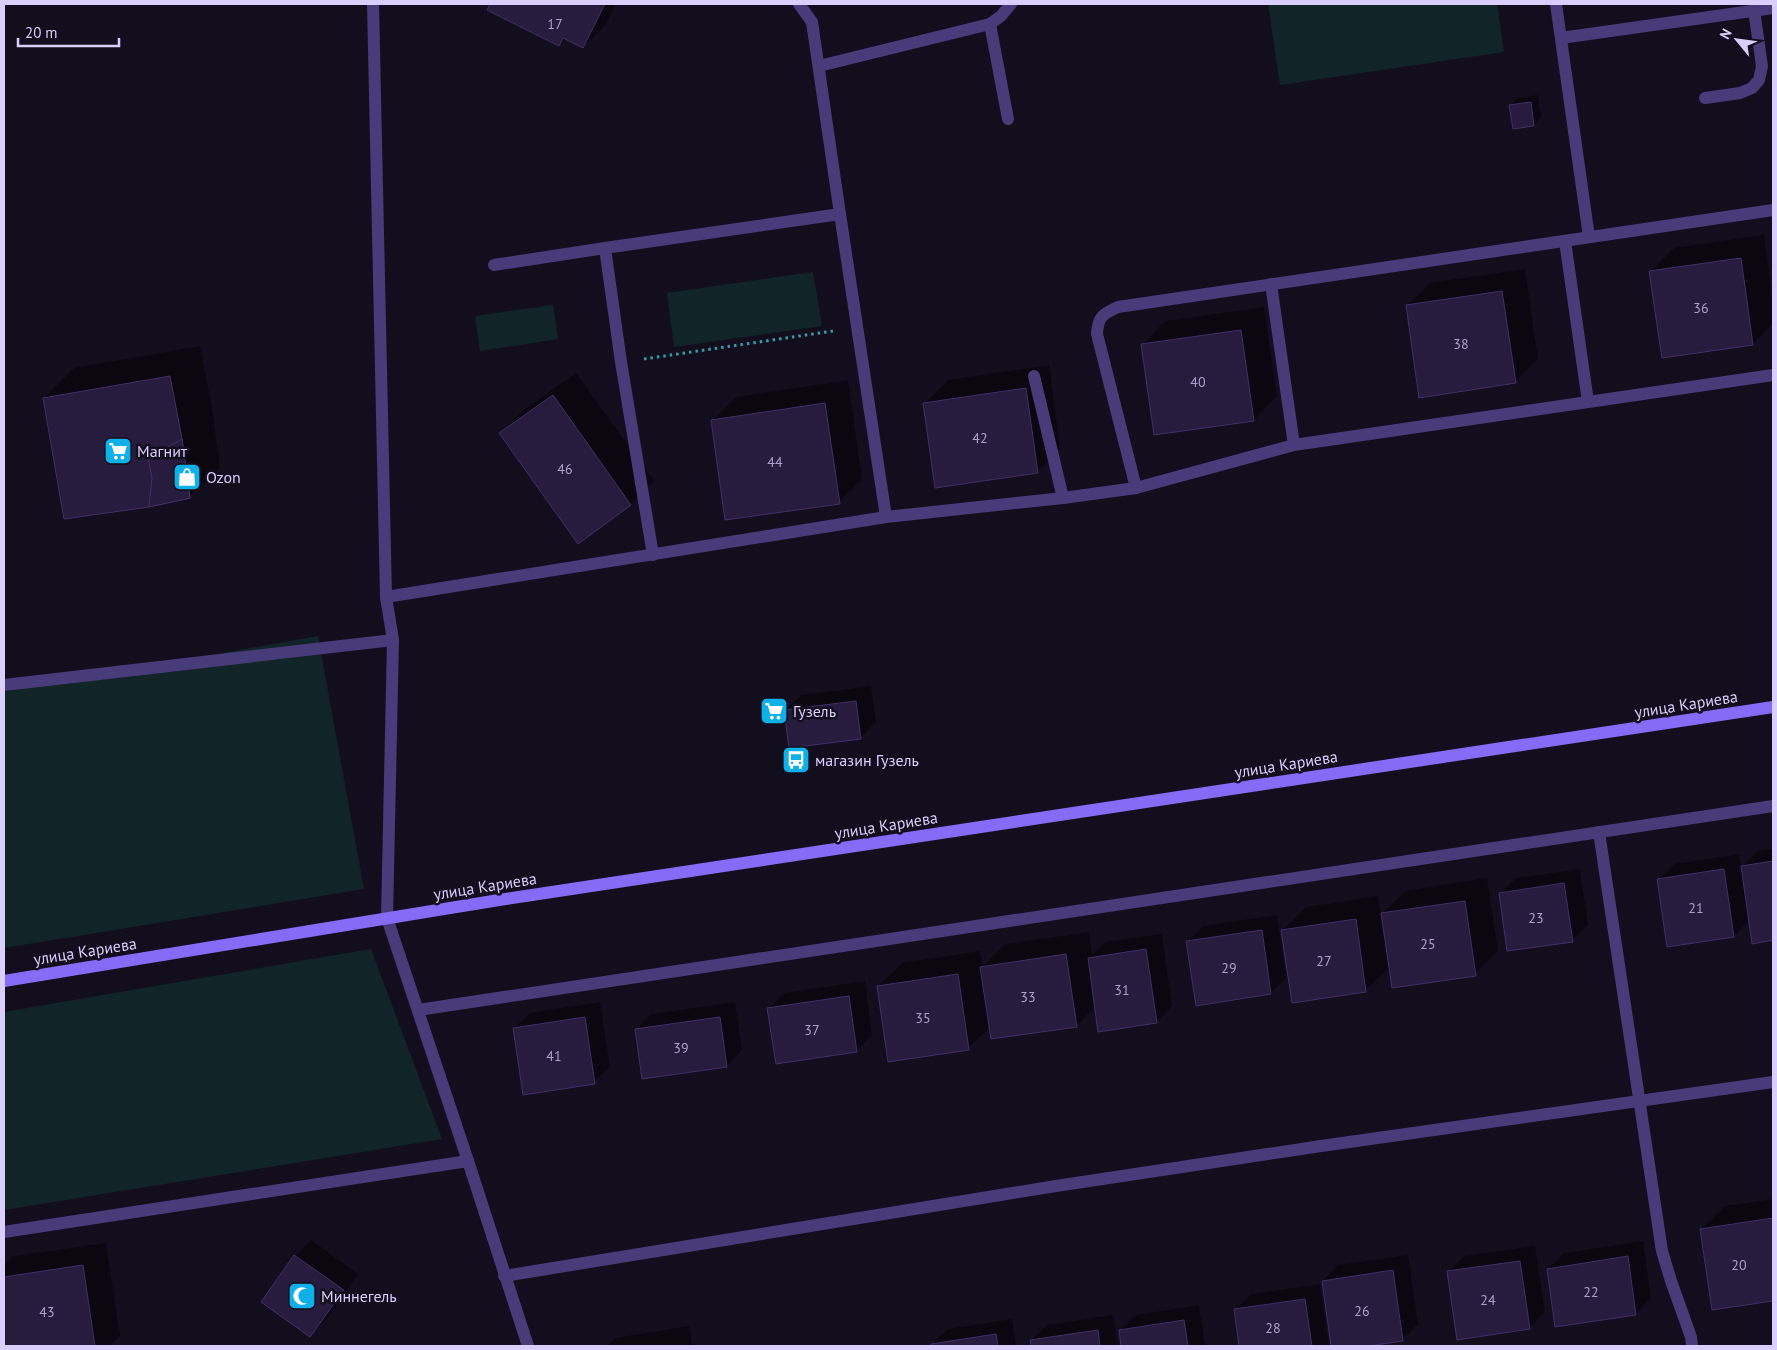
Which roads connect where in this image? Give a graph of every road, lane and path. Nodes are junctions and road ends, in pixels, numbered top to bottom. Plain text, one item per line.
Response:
1 (373, 4) edge
2 (799, 4) edge
3 (1011, 4) edge
4 (1556, 4) edge
5 (1773, 8) edge
6 (1754, 10) junction
7 (990, 24) junction
8 (1560, 38) junction
9 (819, 66) junction
10 (1705, 98) dead end
11 (1008, 119) dead end
12 (1773, 210) edge
13 (840, 214) junction
14 (1589, 237) junction
15 (1565, 241) junction
16 (605, 248) junction
17 (494, 265) dead end
18 (1270, 284) junction
19 (857, 328) junction
20 (621, 362) junction
21 (1773, 375) edge
22 (1034, 376) dead end
23 (1588, 402) junction
24 (1294, 445) junction
25 (1136, 488) junction
26 (1063, 498) junction
27 (886, 517) junction
28 (653, 555) junction
29 (386, 597) junction
30 (393, 640) junction
31 (4, 685) edge
32 (1773, 707) edge
33 (1773, 806) edge
34 (1599, 832) junction
35 (386, 918) junction
36 (4, 981) edge
37 (418, 1010) junction
38 (1773, 1082) edge
39 (1640, 1101) junction
40 (468, 1161) junction
41 (4, 1232) edge
42 (504, 1276) junction
43 (528, 1346) edge
44 (1692, 1346) edge

1 - 29 street
2 - 9 street
3 - 7 street
4 - 8 street
5 - 6 street
6 - 8 street
6 - 10 street
7 - 9 street
7 - 11 street
8 - 14 street
9 - 13 street
12 - 14 street
13 - 16 street
13 - 19 street
14 - 15 street
15 - 18 street
15 - 23 street
16 - 17 street
16 - 20 street
18 - 24 street
18 - 25 street
19 - 20 path
19 - 27 street
20 - 28 street
21 - 23 street
22 - 26 street
23 - 24 street
24 - 25 street
25 - 26 street
26 - 27 street
27 - 28 street
28 - 29 street
29 - 30 street
30 - 31 street
30 - 35 street
32 - 35 main road, улица Кариева
33 - 34 street
34 - 37 street
34 - 39 street
35 - 36 main road, улица Кариева
35 - 37 street
37 - 40 street
38 - 39 street
39 - 42 street
39 - 44 street
40 - 41 street
40 - 42 street
42 - 43 street

